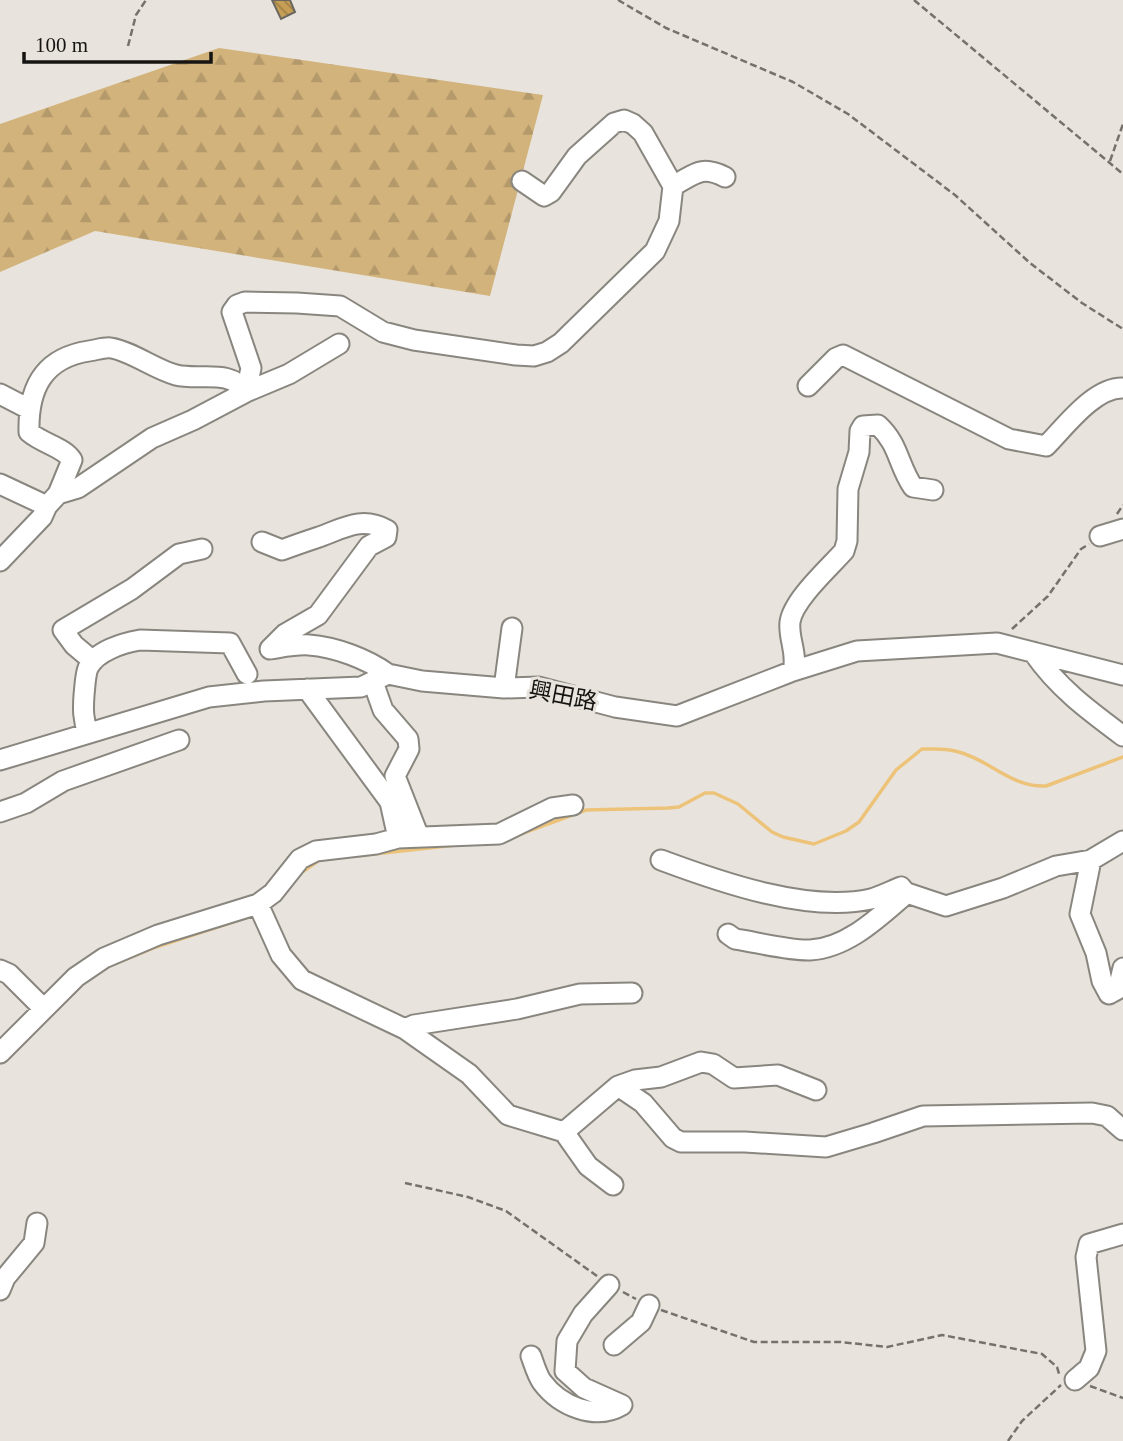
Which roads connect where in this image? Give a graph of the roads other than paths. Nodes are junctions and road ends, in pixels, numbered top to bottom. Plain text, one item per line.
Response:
1 (725, 177) dead end
2 (522, 181) dead end
3 (673, 186) junction
4 (339, 344) dead end
5 (808, 386) dead end
6 (1123, 388) edge
7 (246, 392) junction
8 (0, 394) edge
9 (29, 409) junction
10 (0, 484) edge
11 (933, 490) dead end
12 (52, 500) junction
13 (1119, 522) edge
14 (1100, 536) road end
15 (262, 542) dead end
16 (202, 549) dead end
17 (0, 561) edge
18 (512, 628) dead end
19 (270, 649) junction
20 (1034, 652) junction
21 (93, 661) junction
22 (793, 671) junction
23 (247, 674) junction
24 (1123, 675) edge
25 (381, 678) junction
26 (504, 688) junction
27 (307, 689) junction
28 (209, 697) junction
29 (88, 733) junction
30 (1123, 736) edge
31 (178, 740) dead end
32 (0, 760) edge
33 (573, 805) dead end
34 (0, 811) edge
35 (419, 837) junction
36 (398, 838) junction
37 (1123, 841) edge
38 (662, 860) dead end
39 (1091, 860) junction
40 (907, 893) junction
41 (258, 904) junction
42 (728, 934) dead end
43 (1123, 968) edge
44 (0, 970) edge
45 (632, 993) dead end
46 (43, 1008) junction
47 (405, 1029) junction
48 (0, 1053) edge
49 (618, 1086) junction
50 (816, 1090) dead end
51 (1123, 1130) edge
52 (564, 1132) junction
53 (613, 1185) dead end
54 (37, 1223) dead end
55 (1123, 1234) edge
56 (610, 1285) road end
57 (0, 1290) edge
58 (649, 1305) road end
59 (614, 1345) dead end
60 (531, 1356) dead end
61 (1075, 1380) road end

1 - 3 street
2 - 3 street
3 - 7 street
4 - 7 street
5 - 6 street
7 - 9 street
7 - 12 street
8 - 9 street
9 - 12 street
10 - 12 street
11 - 22 street
12 - 17 street
13 - 14 street
15 - 19 street
16 - 21 street
18 - 26 street
19 - 23 street
19 - 25 street
20 - 22 street, 興田路
20 - 24 street, 興田路
20 - 30 street
21 - 23 street
21 - 29 street
22 - 26 street, 興田路
23 - 28 street
25 - 26 street, 興田路
25 - 27 street, 興田路
25 - 35 street
27 - 28 street, 興田路
27 - 36 street
28 - 29 street, 興田路
29 - 32 street, 興田路
31 - 34 street
33 - 35 street
35 - 36 street
36 - 41 street
37 - 39 street
38 - 40 street
39 - 40 street
39 - 43 street
40 - 42 street
41 - 46 street
41 - 47 street
44 - 46 street
45 - 47 street
46 - 48 street
47 - 52 street
49 - 50 street
49 - 51 street
49 - 52 street
52 - 53 street
54 - 57 street
55 - 61 street
56 - 60 street
58 - 59 street

